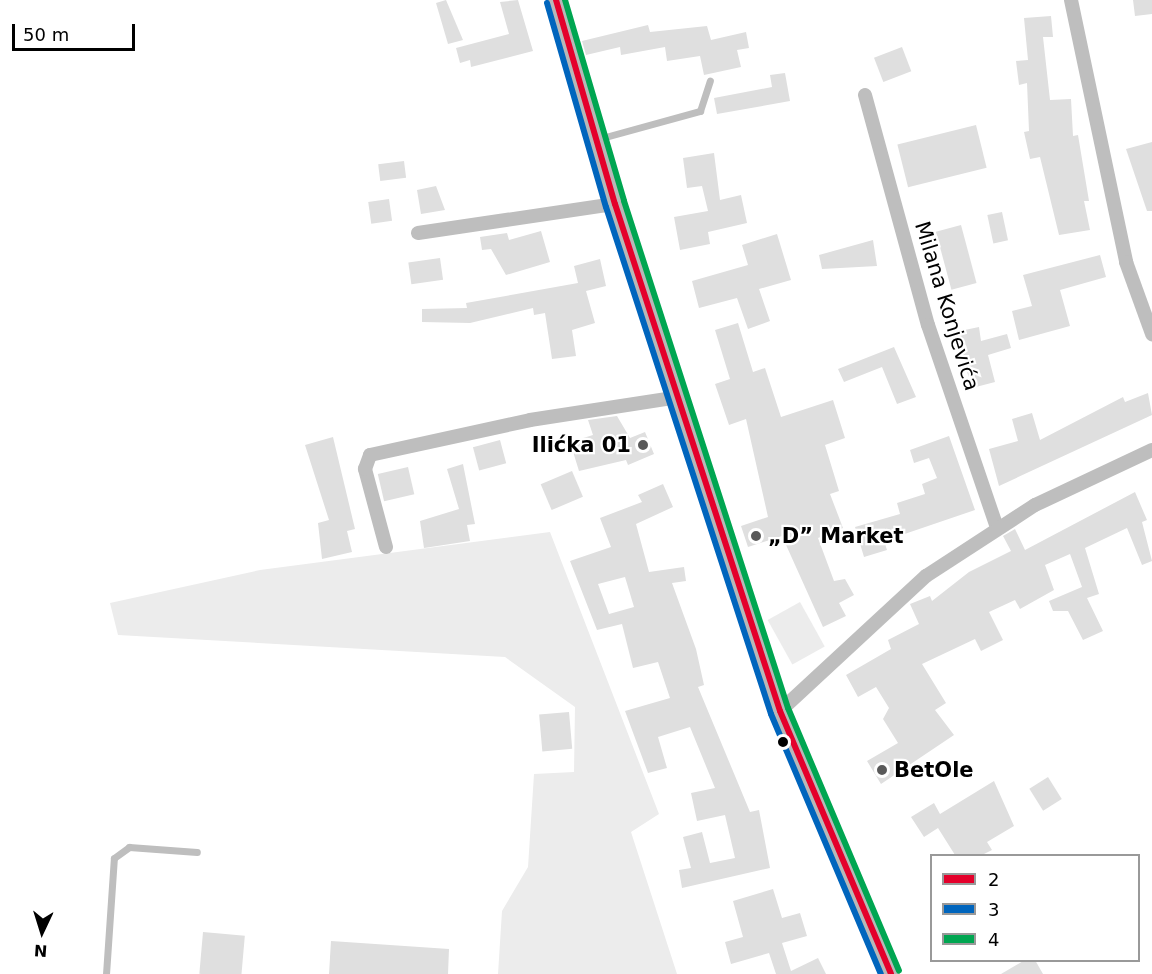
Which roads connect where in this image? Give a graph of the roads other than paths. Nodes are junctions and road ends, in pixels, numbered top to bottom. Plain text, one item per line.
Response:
1 (556, 0) edge
2 (1071, 0) edge
3 (710, 81) dead end
4 (865, 95) dead end
5 (596, 139) junction
6 (615, 204) junction
7 (418, 233) dead end
8 (1152, 334) edge
9 (678, 397) junction
10 (1152, 450) edge
11 (997, 528) junction
12 (386, 547) dead end
13 (780, 711) junction
14 (197, 852) dead end
15 (106, 974) edge
16 (891, 974) edge

1 - 5 main road
2 - 8 street
3 - 5 lane
4 - 11 street, Milana Konjevića
5 - 6 main road
6 - 7 street
6 - 9 main road
9 - 12 street
9 - 13 main road
10 - 11 street
11 - 13 street
13 - 16 main road
14 - 15 lane

